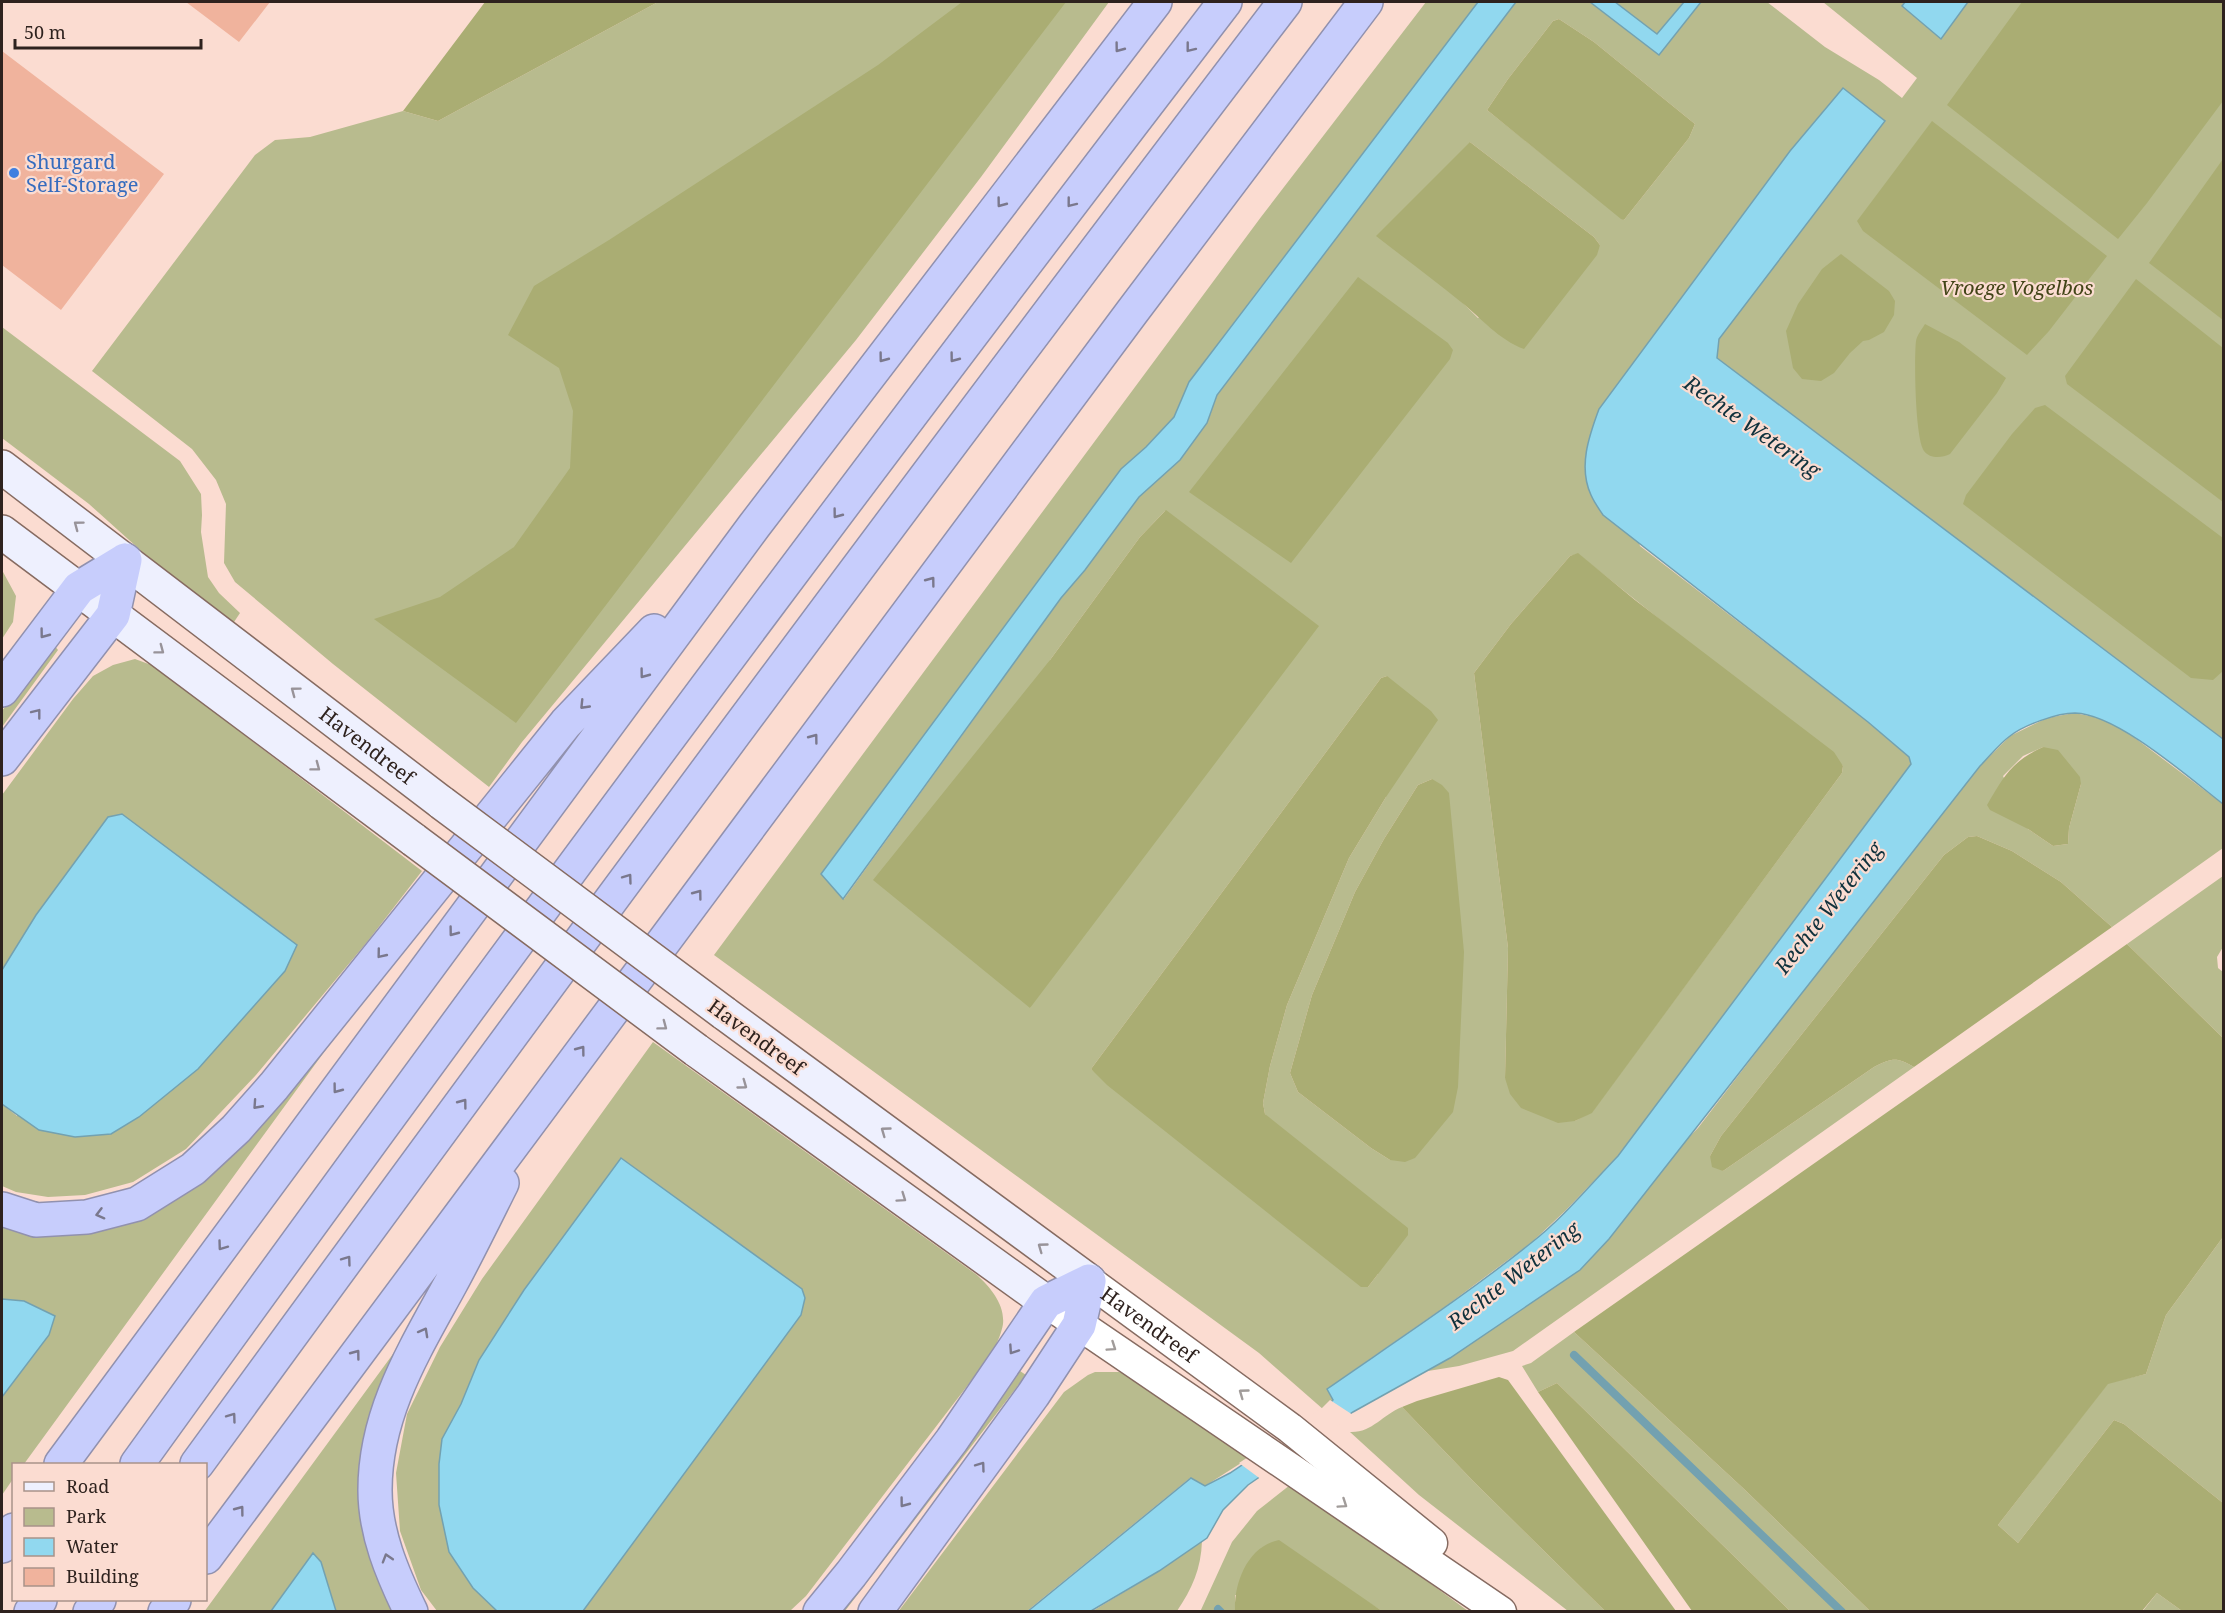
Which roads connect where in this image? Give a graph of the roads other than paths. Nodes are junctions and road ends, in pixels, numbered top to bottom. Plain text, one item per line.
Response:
1 (1155, 2) edge
2 (1225, 2) edge
3 (1285, 2) edge
4 (1366, 2) edge
5 (2, 467) edge
6 (754, 526) junction
7 (2, 532) edge
8 (125, 560) junction
9 (79, 588) junction
10 (113, 615) junction
11 (2, 690) edge
12 (2, 759) edge
13 (546, 1097) junction
14 (2, 1209) edge
15 (1089, 1281) junction
16 (1046, 1302) junction
17 (1079, 1325) junction
18 (62, 1463) edge
19 (138, 1463) edge
20 (199, 1463) edge
21 (12, 1533) edge
22 (2, 1546) edge
23 (207, 1556) edge
24 (411, 1611) edge
25 (820, 1611) edge
26 (875, 1611) edge
27 (1501, 1611) edge
28 (1507, 1611) edge

1 -> 6 highway
2 -> 19 highway
20 -> 3 highway
13 -> 4 highway
8 -> 5 main road, Havendreef
6 -> 14 highway
6 -> 18 highway
7 - 9 main road, Havendreef
8 - 9 highway
8 - 10 highway
15 -> 8 main road, Havendreef, bridge
9 - 10 main road, Havendreef
9 -> 11 highway
12 -> 10 highway
10 -> 16 main road, Havendreef, bridge
23 -> 13 highway
24 -> 13 highway
15 - 16 highway
15 - 17 highway
28 -> 15 street, Havendreef
16 - 17 street, Havendreef
16 -> 25 highway
26 -> 17 highway
17 -> 27 street, Havendreef
21 - 22 highway

